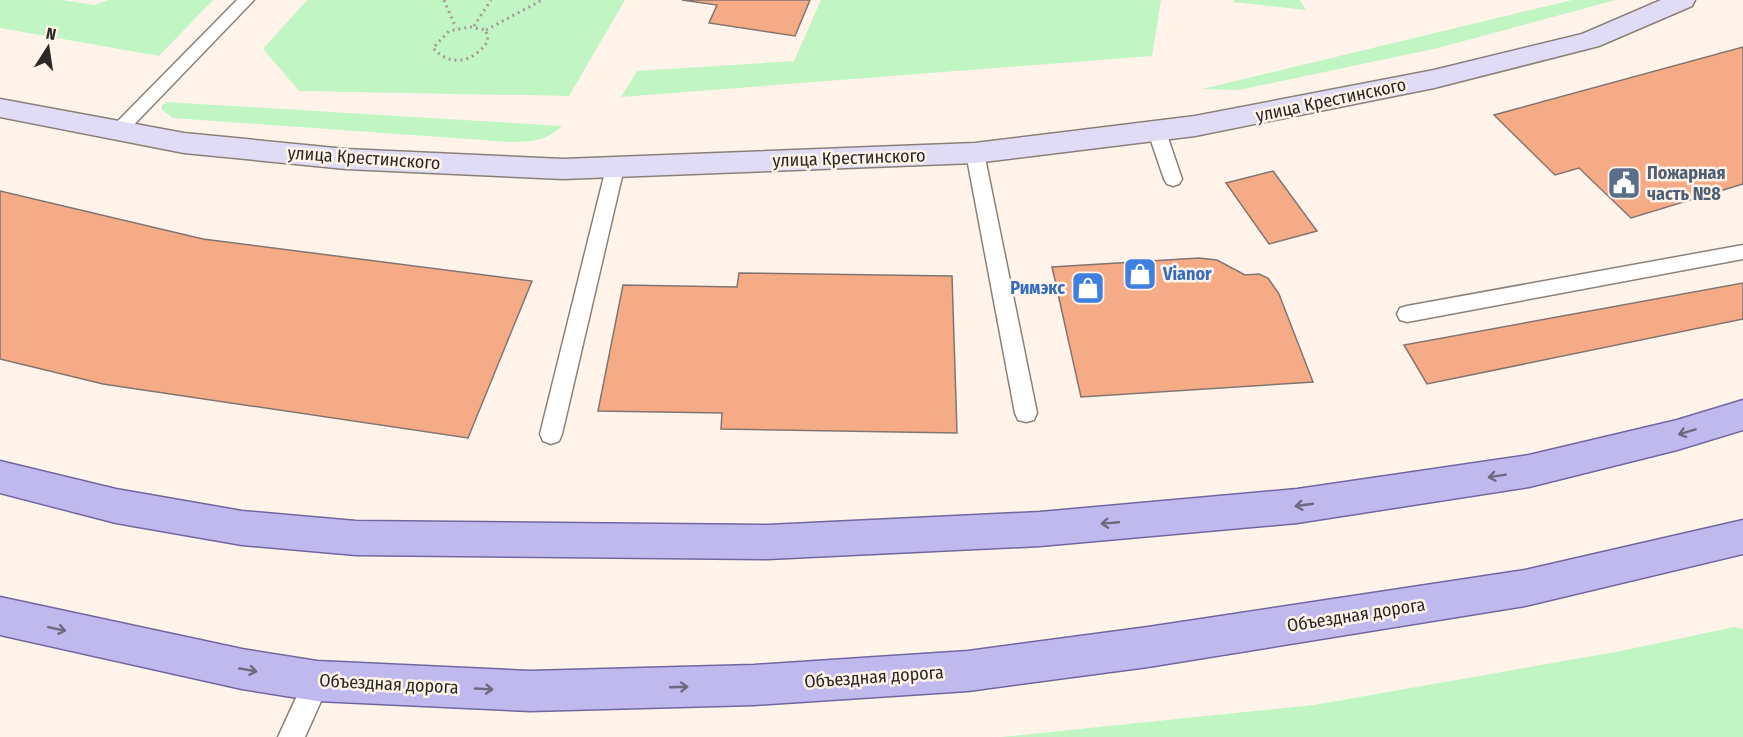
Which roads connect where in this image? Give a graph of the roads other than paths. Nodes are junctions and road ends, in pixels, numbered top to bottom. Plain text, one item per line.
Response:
1 (246, 0) edge
2 (1683, 0) edge
3 (0, 108) edge
4 (118, 132) junction
5 (1157, 132) junction
6 (975, 153) junction
7 (615, 168) junction
8 (1173, 179) dead end
9 (1743, 252) edge
10 (1407, 314) dead end
11 (1026, 413) dead end
12 (1743, 415) edge
13 (551, 434) dead end
14 (0, 477) edge
15 (1743, 537) edge
16 (0, 616) edge
17 (317, 681) junction
18 (291, 737) edge

1 - 4 lane
2 - 5 street, улица Крестинского
3 - 4 street, улица Крестинского
4 - 7 street, улица Крестинского
5 - 6 street, улица Крестинского
5 - 8 lane
6 - 7 street, улица Крестинского
6 - 11 lane
7 - 13 lane
9 - 10 lane
12 -> 14 main road
17 -> 15 main road, Объездная дорога
16 -> 17 main road, Объездная дорога
17 - 18 lane

